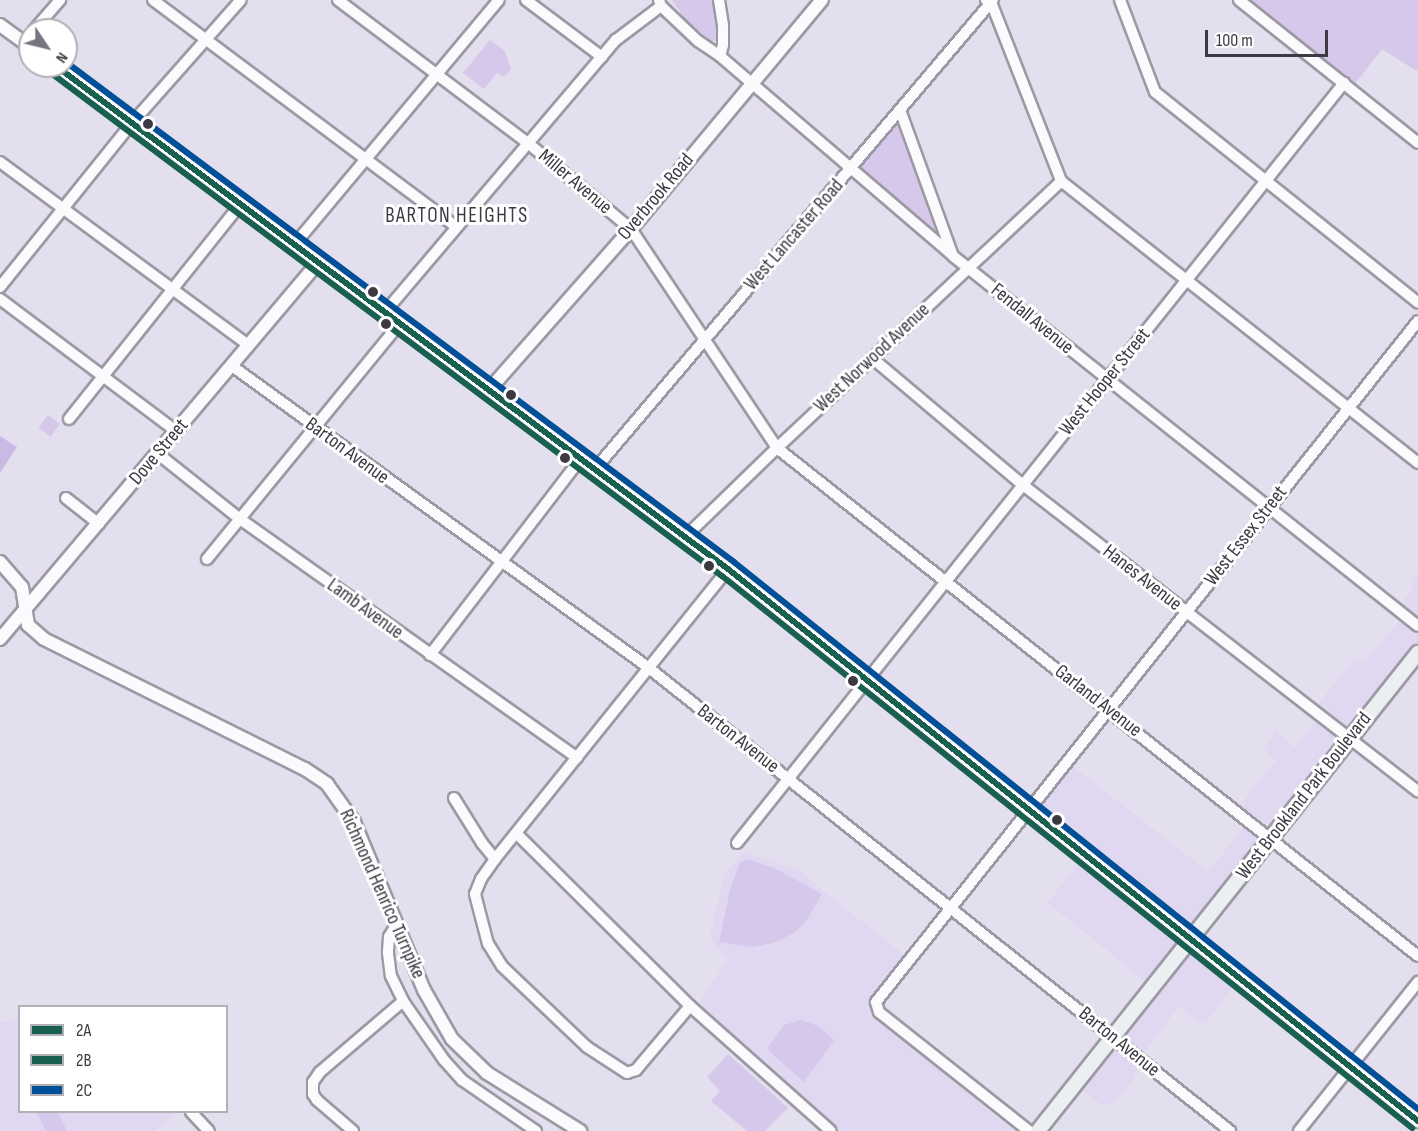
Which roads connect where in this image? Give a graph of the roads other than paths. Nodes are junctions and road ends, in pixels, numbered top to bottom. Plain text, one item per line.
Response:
1 (60, 0) edge
2 (153, 0) edge
3 (241, 0) edge
4 (338, 0) edge
5 (499, 0) edge
6 (526, 0) edge
7 (719, 0) edge
8 (822, 0) edge
9 (1120, 0) edge
10 (1239, 0) edge
11 (990, 1) edge
12 (660, 3) edge
13 (44, 18) edge
14 (0, 25) edge
15 (18, 35) edge
16 (206, 40) junction
17 (720, 56) junction
18 (602, 57) junction
19 (436, 74) junction
20 (72, 78) edge
21 (750, 83) junction
22 (1344, 83) junction
23 (900, 110) junction
24 (132, 123) junction
25 (528, 143) junction
26 (1418, 143) edge
27 (365, 159) junction
28 (0, 162) edge
29 (851, 169) junction
30 (1061, 181) junction
31 (1266, 182) junction
32 (240, 204) junction
33 (64, 208) junction
34 (456, 227) junction
35 (631, 229) junction
36 (294, 245) junction
37 (953, 256) junction
38 (318, 263) junction
39 (968, 268) junction
40 (1187, 279) junction
41 (0, 287) edge
42 (174, 289) junction
43 (0, 299) edge
44 (1418, 303) edge
45 (386, 312) junction
46 (1418, 321) edge
47 (400, 323) junction
48 (705, 339) junction
49 (248, 345) junction
50 (872, 358) junction
51 (232, 366) junction
52 (104, 376) junction
53 (1107, 379) junction
54 (488, 391) junction
55 (1348, 407) junction
56 (69, 419) dead end
57 (314, 428) junction
58 (176, 431) junction
59 (777, 448) junction
60 (157, 453) junction
61 (581, 458) junction
62 (1418, 463) edge
63 (595, 469) junction
64 (1023, 485) junction
65 (66, 498) dead end
66 (1269, 507) junction
67 (240, 519) junction
68 (99, 524) junction
69 (686, 537) junction
70 (207, 559) dead end
71 (0, 562) edge
72 (502, 563) junction
73 (728, 569) junction
74 (946, 582) junction
75 (26, 609) junction
76 (1186, 612) junction
77 (1418, 626) edge
78 (0, 639) edge
79 (1418, 653) edge
80 (430, 655) junction
81 (649, 668) junction
82 (867, 682) junction
83 (1109, 709) junction
84 (1351, 738) junction
85 (577, 758) junction
86 (788, 778) junction
87 (1418, 791) edge
88 (454, 798) dead end
89 (1030, 808) junction
90 (517, 834) junction
91 (1270, 839) junction
92 (737, 843) dead end
93 (495, 859) junction
94 (951, 909) junction
95 (397, 924) junction
96 (1191, 940) junction
97 (1418, 956) edge
98 (1418, 982) edge
99 (403, 1001) junction
100 (690, 1006) junction
101 (1113, 1037) junction
102 (1350, 1067) junction
103 (192, 1113) edge
104 (1418, 1121) edge
105 (208, 1131) edge
106 (353, 1131) edge
107 (536, 1131) edge
108 (580, 1131) edge
109 (831, 1131) edge
110 (1029, 1131) edge
111 (1038, 1131) edge
112 (1230, 1131) edge
113 (1299, 1131) edge

1 - 13 street
2 - 16 street
3 - 16 street
4 - 19 street, Miller Avenue
5 - 19 street
6 - 18 street
7 - 17 street
8 - 21 street, Overbrook Road
9 - 31 street
10 - 22 street
11 - 23 street, West Lancaster Road
11 - 30 street
12 - 17 street, Fendall Avenue
12 - 18 street
14 - 15 street
16 - 24 street
16 - 27 street
17 - 21 street, Fendall Avenue
18 - 25 street
19 - 25 street, Miller Avenue
19 - 27 street
20 - 24 street
21 - 29 street, Fendall Avenue
21 - 35 street, Overbrook Road
22 - 26 street
22 - 31 street, West Hooper Street
23 - 29 street, West Lancaster Road
23 - 37 street
24 - 32 street
24 - 33 street
25 - 34 street
25 - 35 street, Miller Avenue
27 - 34 street
27 - 36 street
28 - 33 street
29 - 37 street, Fendall Avenue
29 - 48 street, West Lancaster Road
30 - 39 street, West Norwood Avenue
30 - 40 street
31 - 40 street, West Hooper Street
31 - 44 street
32 - 36 street
32 - 42 street
33 - 41 street
33 - 42 street
34 - 45 street
35 - 48 street, Miller Avenue
35 - 54 street, Overbrook Road
36 - 38 street
37 - 39 street, Fendall Avenue
38 - 45 street
38 - 49 street, Dove Street
39 - 50 street, West Norwood Avenue
39 - 53 street, Fendall Avenue
40 - 53 street, West Hooper Street
40 - 55 street
42 - 49 street
42 - 52 street
43 - 52 street
45 - 47 street
46 - 55 street, West Essex Street
47 - 54 street
47 - 57 street
48 - 59 street, Miller Avenue
48 - 63 street, West Lancaster Road
49 - 51 street, Dove Street
50 - 59 street, West Norwood Avenue
50 - 64 street, Hanes Avenue
51 - 57 street, Barton Avenue
51 - 58 street, Dove Street
52 - 56 street
52 - 58 street
53 - 64 street, West Hooper Street
53 - 66 street, Fendall Avenue
54 - 61 street
55 - 62 street
55 - 66 street, West Essex Street
57 - 67 street
57 - 72 street, Barton Avenue
58 - 60 street, Dove Street
59 - 69 street, West Norwood Avenue
59 - 74 street, Garland Avenue
60 - 67 street, Lamb Avenue
60 - 68 street, Dove Street
61 - 63 street
61 - 72 street
63 - 69 street
64 - 74 street, West Hooper Street
64 - 76 street, Hanes Avenue
65 - 68 street
66 - 76 street, West Essex Street
66 - 77 street, Fendall Avenue
67 - 70 street
67 - 80 street, Lamb Avenue
68 - 75 street, Dove Street
69 - 73 street
71 - 75 street, Richmond Henrico Turnpike
72 - 80 street
72 - 81 street, Barton Avenue
73 - 81 street
73 - 82 street
74 - 82 street, West Hooper Street
74 - 83 street, Garland Avenue
75 - 78 street, Dove Street
75 - 95 street, Richmond Henrico Turnpike
76 - 83 street, West Essex Street
76 - 84 street, Hanes Avenue
79 - 84 main road, West Brookland Park Boulevard
80 - 85 street, Lamb Avenue
81 - 85 street
81 - 86 street, Barton Avenue
82 - 86 street, West Hooper Street
82 - 89 street
83 - 89 street, West Essex Street
83 - 91 street, Garland Avenue
84 - 87 street, Hanes Avenue
84 - 91 main road, West Brookland Park Boulevard
85 - 90 street
86 - 92 street, West Hooper Street
86 - 94 street, Barton Avenue
88 - 93 street
89 - 94 street, West Essex Street
89 - 96 street
90 - 93 street
90 - 100 street
91 - 96 main road, West Brookland Park Boulevard
91 - 97 street, Garland Avenue
93 - 100 street
94 - 101 street, Barton Avenue
94 - 110 street, West Essex Street
95 - 99 street
95 - 108 street, Richmond Henrico Turnpike
96 - 101 main road, West Brookland Park Boulevard
96 - 102 street
98 - 102 street
99 - 106 street
99 - 107 street
100 - 109 street
101 - 111 main road, West Brookland Park Boulevard
101 - 112 street, Barton Avenue
102 - 104 street
102 - 113 street
103 - 105 street

